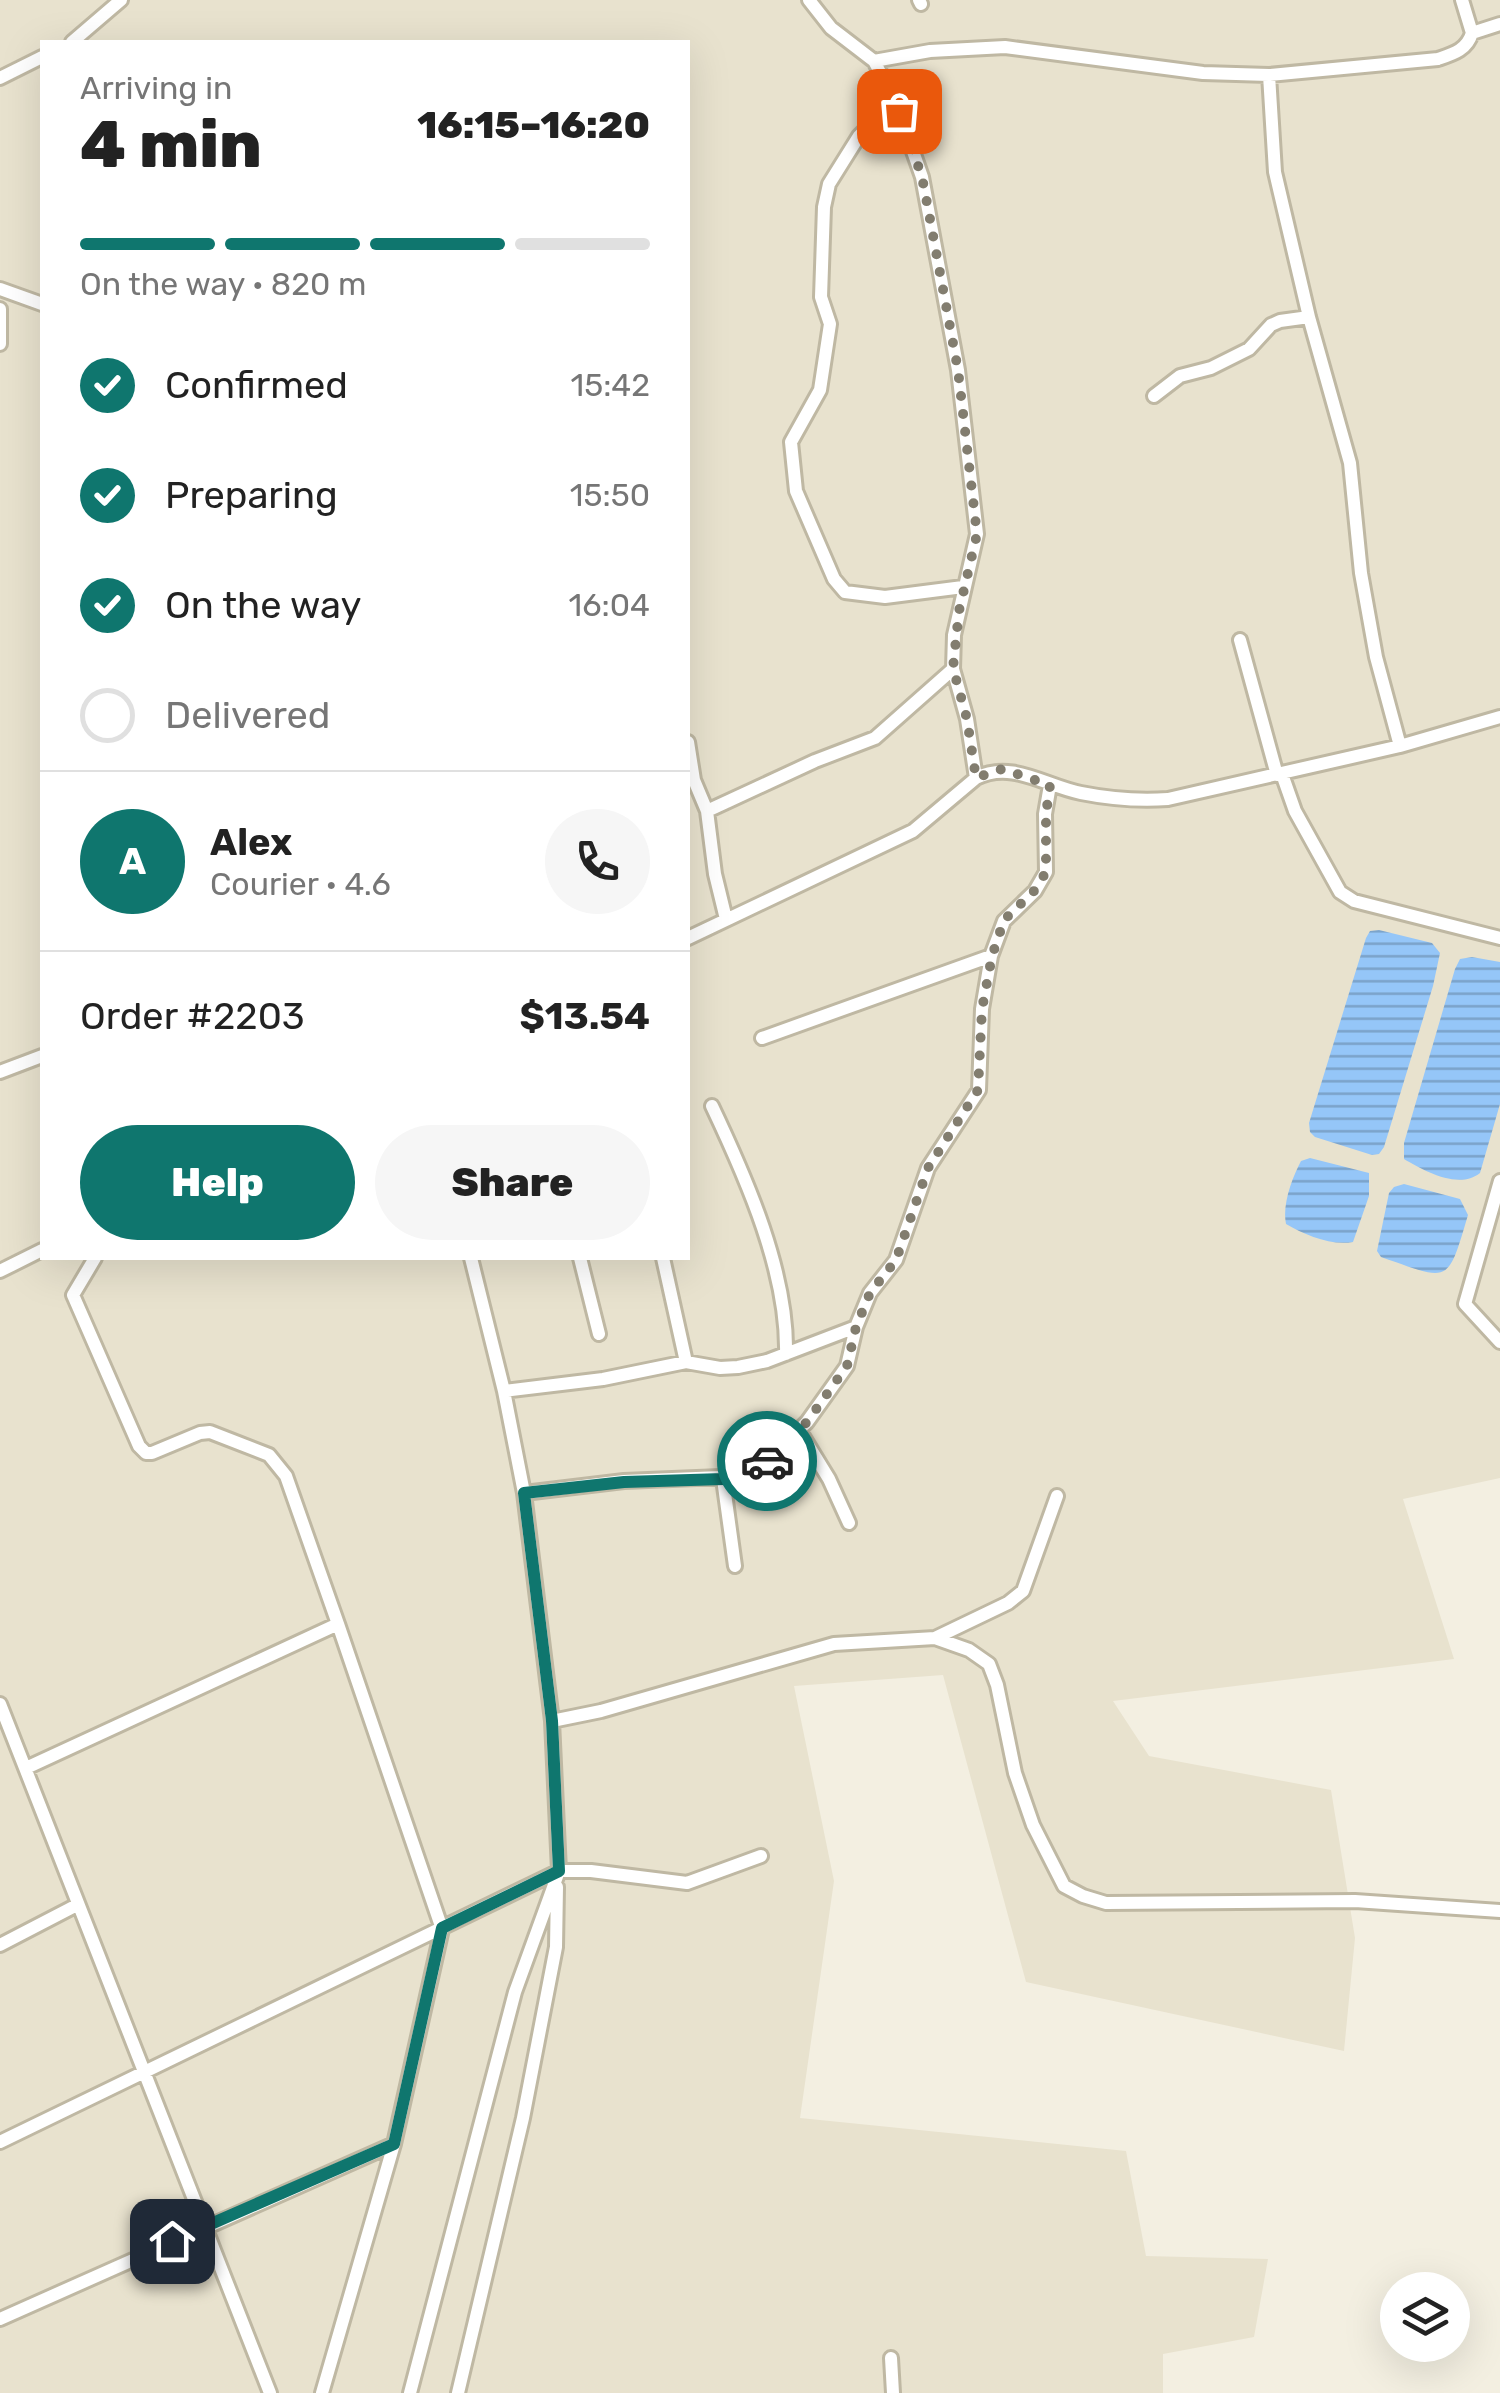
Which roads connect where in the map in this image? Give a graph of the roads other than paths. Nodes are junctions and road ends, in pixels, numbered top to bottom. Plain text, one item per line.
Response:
1 (121, 0) edge
2 (809, 0) edge
3 (1462, 0) edge
4 (1500, 24) edge
5 (1472, 33) junction
6 (74, 40) edge
7 (40, 58) edge
8 (874, 61) junction
9 (1269, 76) junction
10 (0, 78) edge
11 (895, 100) junction
12 (0, 289) edge
13 (40, 303) edge
14 (0, 309) edge
15 (1309, 317) junction
16 (0, 344) edge
17 (1154, 396) dead end
18 (963, 587) junction
19 (1240, 640) dead end
20 (953, 668) junction
21 (1500, 717) edge
22 (1400, 746) junction
23 (690, 755) edge
24 (1280, 775) junction
25 (976, 778) junction
26 (1050, 785) junction
27 (707, 811) junction
28 (726, 919) junction
29 (690, 937) edge
30 (1500, 938) edge
31 (992, 956) junction
32 (762, 1038) dead end
33 (40, 1057) edge
34 (0, 1072) edge
35 (712, 1106) dead end
36 (1500, 1181) edge
37 (40, 1251) edge
38 (94, 1260) edge
39 (471, 1260) edge
40 (581, 1260) edge
41 (663, 1260) edge
42 (0, 1270) edge
43 (856, 1327) junction
44 (600, 1334) dead end
45 (1500, 1342) edge
46 (786, 1354) junction
47 (686, 1362) junction
48 (504, 1391) junction
49 (798, 1430) junction
50 (724, 1479) junction
51 (524, 1493) junction
52 (1057, 1496) dead end
53 (848, 1523) dead end
54 (735, 1566) dead end
55 (338, 1624) junction
56 (935, 1638) junction
57 (0, 1704) edge
58 (552, 1721) junction
59 (26, 1768) junction
60 (761, 1856) dead end
61 (558, 1876) junction
62 (77, 1904) junction
63 (1500, 1911) edge
64 (442, 1928) junction
65 (0, 1946) edge
66 (146, 2070) junction
67 (0, 2142) edge
68 (394, 2144) junction
69 (206, 2226) junction
70 (0, 2319) edge
71 (891, 2358) dead end
72 (270, 2393) edge
73 (322, 2393) edge
74 (410, 2393) edge
75 (458, 2393) edge
76 (893, 2393) edge

1 - 6 street
2 - 8 street
3 - 5 street
4 - 5 street
5 - 9 street
7 - 10 street
8 - 9 street
8 - 11 street
9 - 15 street
11 - 18 street
11 - 18 street
12 - 13 street
14 - 16 street
15 - 17 street
15 - 22 street
18 - 20 street
19 - 24 street
20 - 25 street
20 - 27 street
21 - 22 street
22 - 24 street
23 - 27 street
24 - 26 street
24 - 30 street
25 - 26 street
25 - 28 street
26 - 31 street
27 - 28 street
28 - 29 street
31 - 32 street
31 - 43 street
33 - 34 street
35 - 46 street
36 - 45 street
37 - 42 street
38 - 55 street
39 - 48 street
40 - 44 street
41 - 47 street
43 - 46 street
43 - 49 street
46 - 47 street
47 - 48 street
48 - 51 street
49 - 50 street
49 - 53 street
50 - 51 street
50 - 54 street
51 - 58 street
52 - 56 street
55 - 59 street
55 - 64 street
56 - 58 street
56 - 63 street
57 - 59 street
58 - 61 street
59 - 62 street
60 - 61 street
61 - 64 street
61 - 74 street
61 - 75 street
62 - 65 street
62 - 66 street
64 - 66 street
64 - 68 street
66 - 67 street
66 - 69 street
68 - 69 street
68 - 73 street
69 - 70 street
69 - 72 street
71 - 76 street

